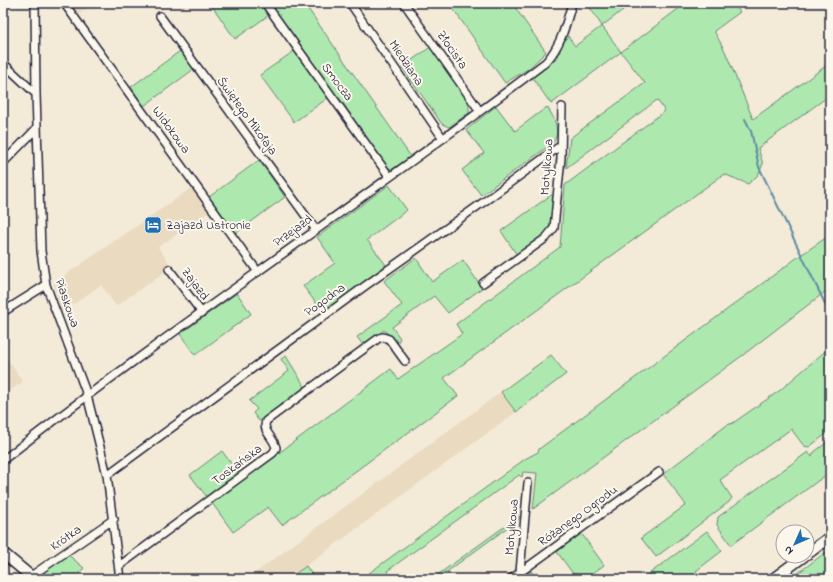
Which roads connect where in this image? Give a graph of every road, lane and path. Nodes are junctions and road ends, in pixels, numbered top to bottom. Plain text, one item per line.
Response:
1 (34, 3) edge
2 (64, 3) edge
3 (265, 3) edge
4 (350, 3) edge
5 (404, 3) edge
6 (572, 3) edge
7 (160, 16) dead end
8 (3, 63) edge
9 (36, 94) junction
10 (562, 107) dead end
11 (479, 110) junction
12 (37, 128) junction
13 (442, 137) junction
14 (560, 146) junction
15 (3, 163) edge
16 (389, 176) junction
17 (316, 230) junction
18 (169, 269) dead end
19 (258, 272) junction
20 (483, 283) dead end
21 (46, 285) junction
22 (3, 312) edge
23 (202, 313) junction
24 (405, 361) dead end
25 (87, 395) junction
26 (3, 460) edge
27 (659, 472) dead end
28 (107, 475) junction
29 (528, 483) dead end
30 (114, 519) junction
31 (830, 537) edge
32 (815, 548) edge
33 (3, 553) edge
34 (793, 564) edge
35 (119, 566) junction
36 (520, 572) junction
37 (33, 578) edge
38 (120, 579) edge
39 (511, 579) edge
40 (773, 579) edge

1 - 9 street, Piaskowa
2 - 19 street, Widokowa
3 - 16 street, Smocza
4 - 13 street, Miedziana
5 - 11 street, Złocista
6 - 11 street, Przejazd
7 - 17 street, Świętego Mikołaja
8 - 9 street
9 - 12 street, Piaskowa
10 - 14 street, Motylkowa
11 - 13 street, Przejazd
12 - 15 street
12 - 21 street, Piaskowa
13 - 16 street, Przejazd
14 - 20 street, Motylkowa
14 - 28 street, Pogodna
16 - 17 street, Przejazd
17 - 19 street, Przejazd
18 - 23 street, Zajazd
19 - 23 street, Przejazd
21 - 22 street
21 - 25 street, Piaskowa
23 - 25 street, Przejazd
24 - 35 street, Toskańska
25 - 26 street, Przejazd
25 - 28 street, Piaskowa
27 - 36 street, Różanego Ogrodu
28 - 30 street, Piaskowa
29 - 36 street, Motylkowa
30 - 35 street, Piaskowa
30 - 37 street, Krótka
31 - 32 street
33 - 37 street
34 - 40 street
35 - 38 street, Piaskowa
36 - 39 street, Różanego Ogrodu

